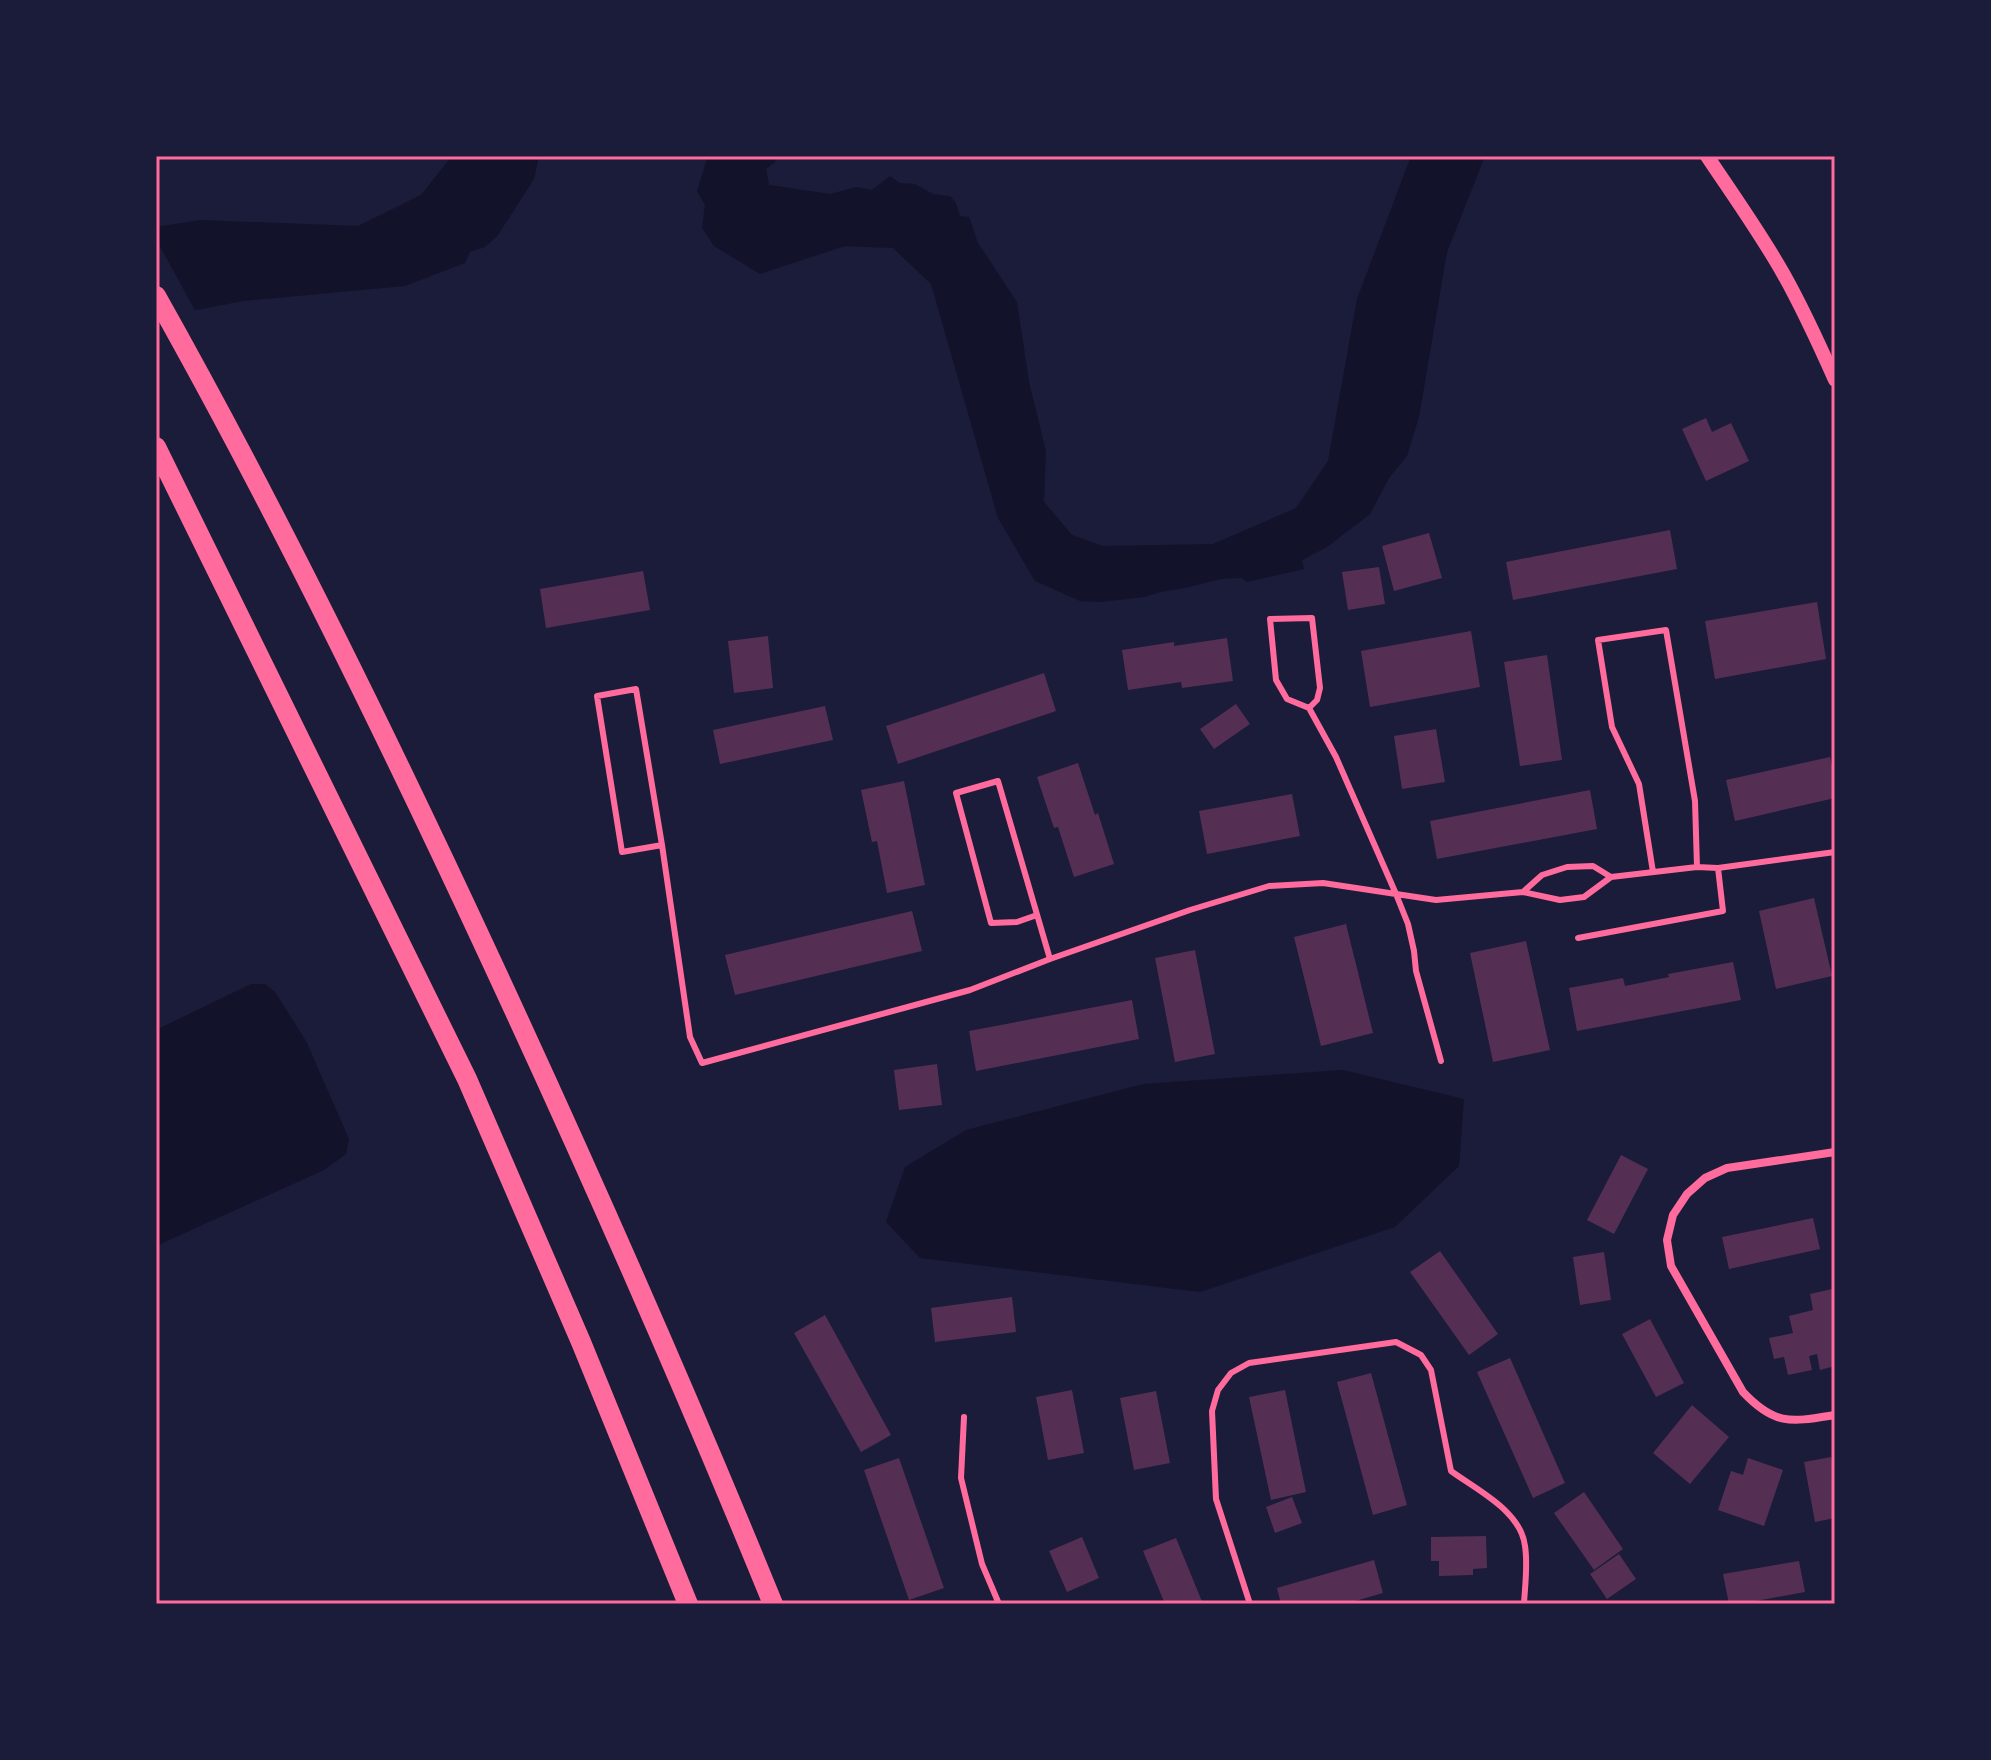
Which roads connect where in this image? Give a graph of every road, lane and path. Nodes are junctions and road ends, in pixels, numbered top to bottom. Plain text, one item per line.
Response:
1 (1707, 156) edge
2 (156, 296) edge
3 (1835, 380) edge
4 (156, 447) edge
5 (1309, 708) junction
6 (662, 845) junction
7 (1835, 852) edge
8 (1697, 867) junction
9 (1718, 868) junction
10 (1653, 872) junction
11 (1611, 877) junction
12 (1523, 892) junction
13 (1396, 894) junction
14 (1037, 915) junction
15 (1578, 938) dead end
16 (1050, 959) junction
17 (1441, 1061) dead end
18 (1835, 1152) edge
19 (1835, 1415) edge
20 (964, 1417) dead end
21 (688, 1604) edge
22 (773, 1604) edge
23 (999, 1604) edge
24 (1250, 1604) edge
25 (1524, 1604) edge

1 - 3 street
2 - 22 highway
4 - 21 highway
5 - 5 lane
5 - 13 lane
6 - 6 lane
6 - 16 lane
7 - 9 lane
8 - 9 lane
8 - 10 lane
8 - 10 lane
9 - 15 lane
10 - 11 lane
11 - 12 lane
11 - 12 lane
12 - 13 lane
13 - 16 lane
13 - 17 lane
14 - 14 lane
14 - 16 lane
18 - 19 street
20 - 23 lane
24 - 25 lane

